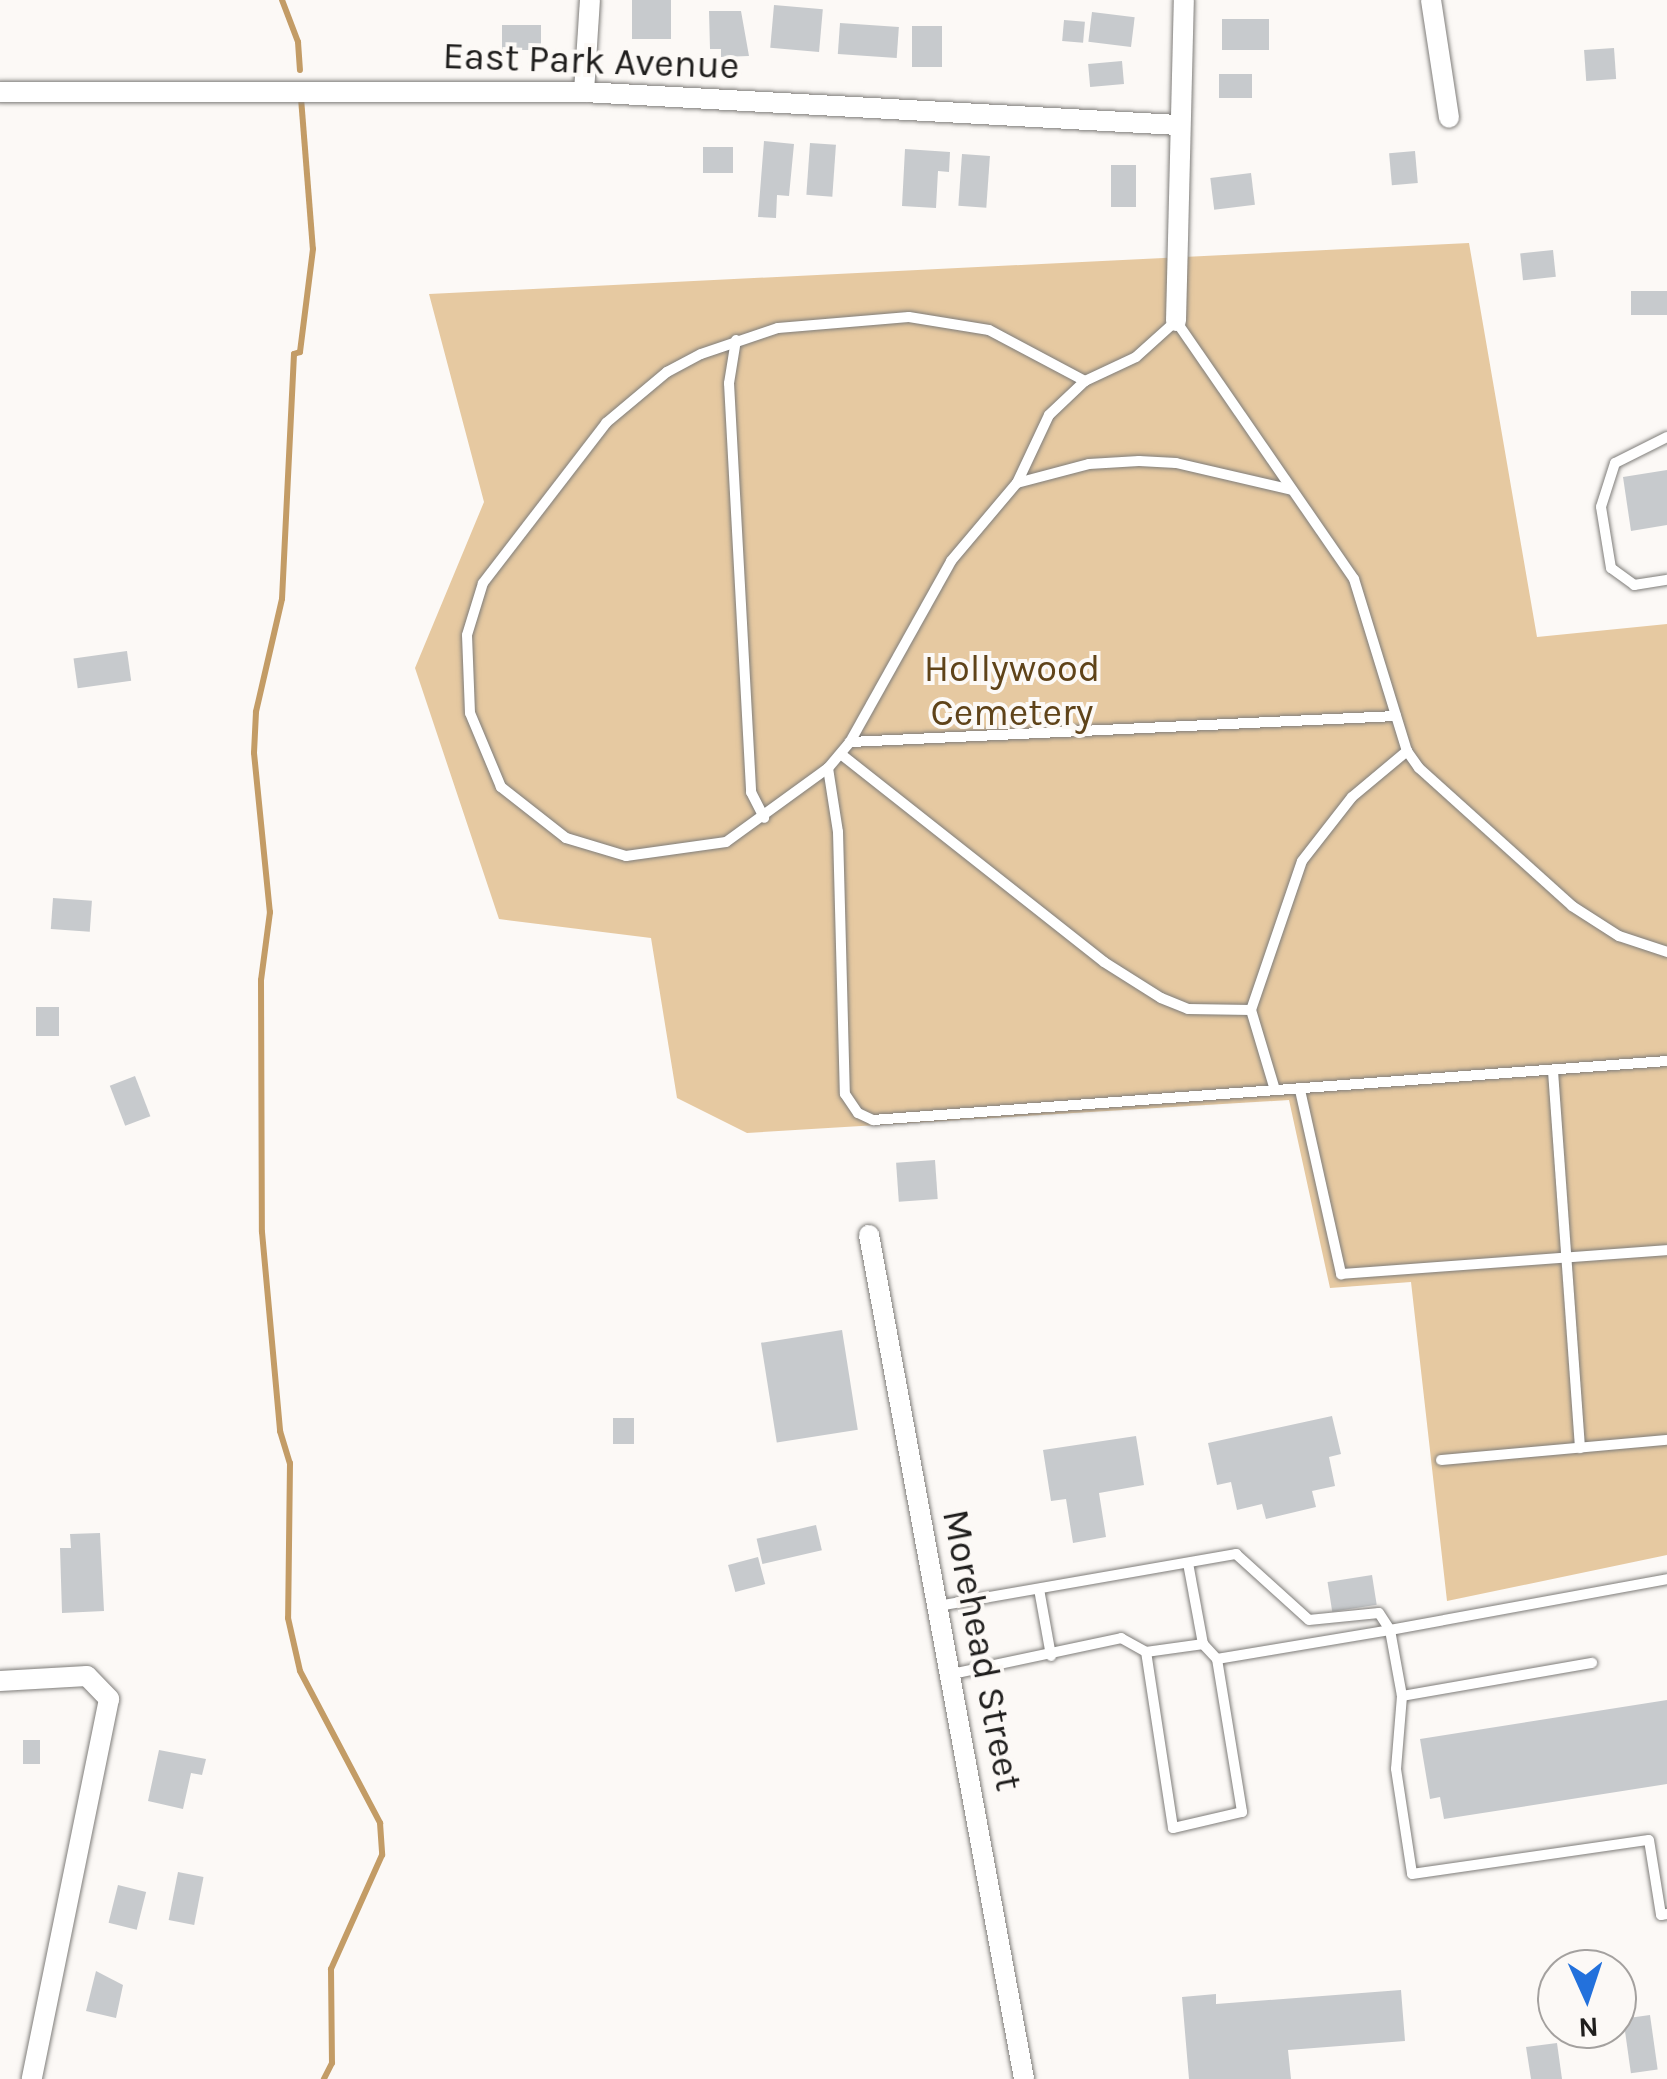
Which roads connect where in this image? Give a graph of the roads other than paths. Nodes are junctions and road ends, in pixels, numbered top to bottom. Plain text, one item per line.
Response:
1 (590, 0) edge
2 (1184, 0) edge
3 (1431, 0) edge
4 (0, 92) edge
5 (584, 92) junction
6 (1449, 118) dead end
7 (1178, 125) junction
8 (1176, 322) junction
9 (736, 340) junction
10 (1084, 381) junction
11 (1667, 437) edge
12 (1017, 483) junction
13 (1292, 490) junction
14 (1667, 580) edge
15 (1396, 716) junction
16 (850, 742) junction
17 (1408, 752) junction
18 (842, 755) junction
19 (828, 768) junction
20 (764, 818) junction
21 (1667, 952) edge
22 (1251, 1010) junction
23 (1667, 1062) edge
24 (1553, 1071) junction
25 (1275, 1090) junction
26 (1300, 1090) junction
27 (869, 1235) dead end
28 (1667, 1250) edge
29 (1565, 1257) junction
30 (1667, 1440) edge
31 (1580, 1448) junction
32 (1441, 1460) dead end
33 (1188, 1563) junction
34 (1667, 1580) edge
35 (1039, 1589) junction
36 (938, 1606) junction
37 (1390, 1630) junction
38 (1203, 1644) junction
39 (1146, 1652) junction
40 (1051, 1656) junction
41 (1217, 1659) junction
42 (1592, 1664) dead end
43 (952, 1674) junction
44 (0, 1680) edge
45 (1402, 1696) junction
46 (1667, 1914) edge
47 (32, 2079) edge
48 (1024, 2079) edge

1 - 5 street
2 - 7 street
3 - 6 street
4 - 5 street, East Park Avenue
5 - 7 street, East Park Avenue
7 - 8 street
8 - 10 lane
8 - 13 lane
9 - 10 lane
9 - 20 lane
9 - 20 lane
10 - 12 lane
11 - 14 lane
12 - 13 lane
12 - 16 lane
13 - 15 lane
15 - 16 lane
15 - 17 lane
16 - 18 lane
17 - 21 lane
17 - 22 lane
18 - 19 lane
18 - 22 lane
19 - 20 lane
19 - 25 lane
22 - 25 lane
23 - 24 lane
24 - 26 lane
24 - 29 lane
25 - 26 lane
26 - 29 lane
27 - 36 street, Morehead Street
28 - 29 lane
29 - 31 lane
30 - 31 lane
31 - 32 lane
33 - 35 lane
33 - 37 lane
33 - 38 lane
34 - 37 lane
35 - 36 lane
35 - 40 lane
36 - 43 street, Morehead Street
37 - 41 lane
37 - 45 lane
38 - 39 lane
38 - 41 lane
39 - 40 lane
39 - 41 lane
40 - 43 lane
42 - 45 lane
43 - 48 street, Morehead Street
44 - 47 street
45 - 46 lane

